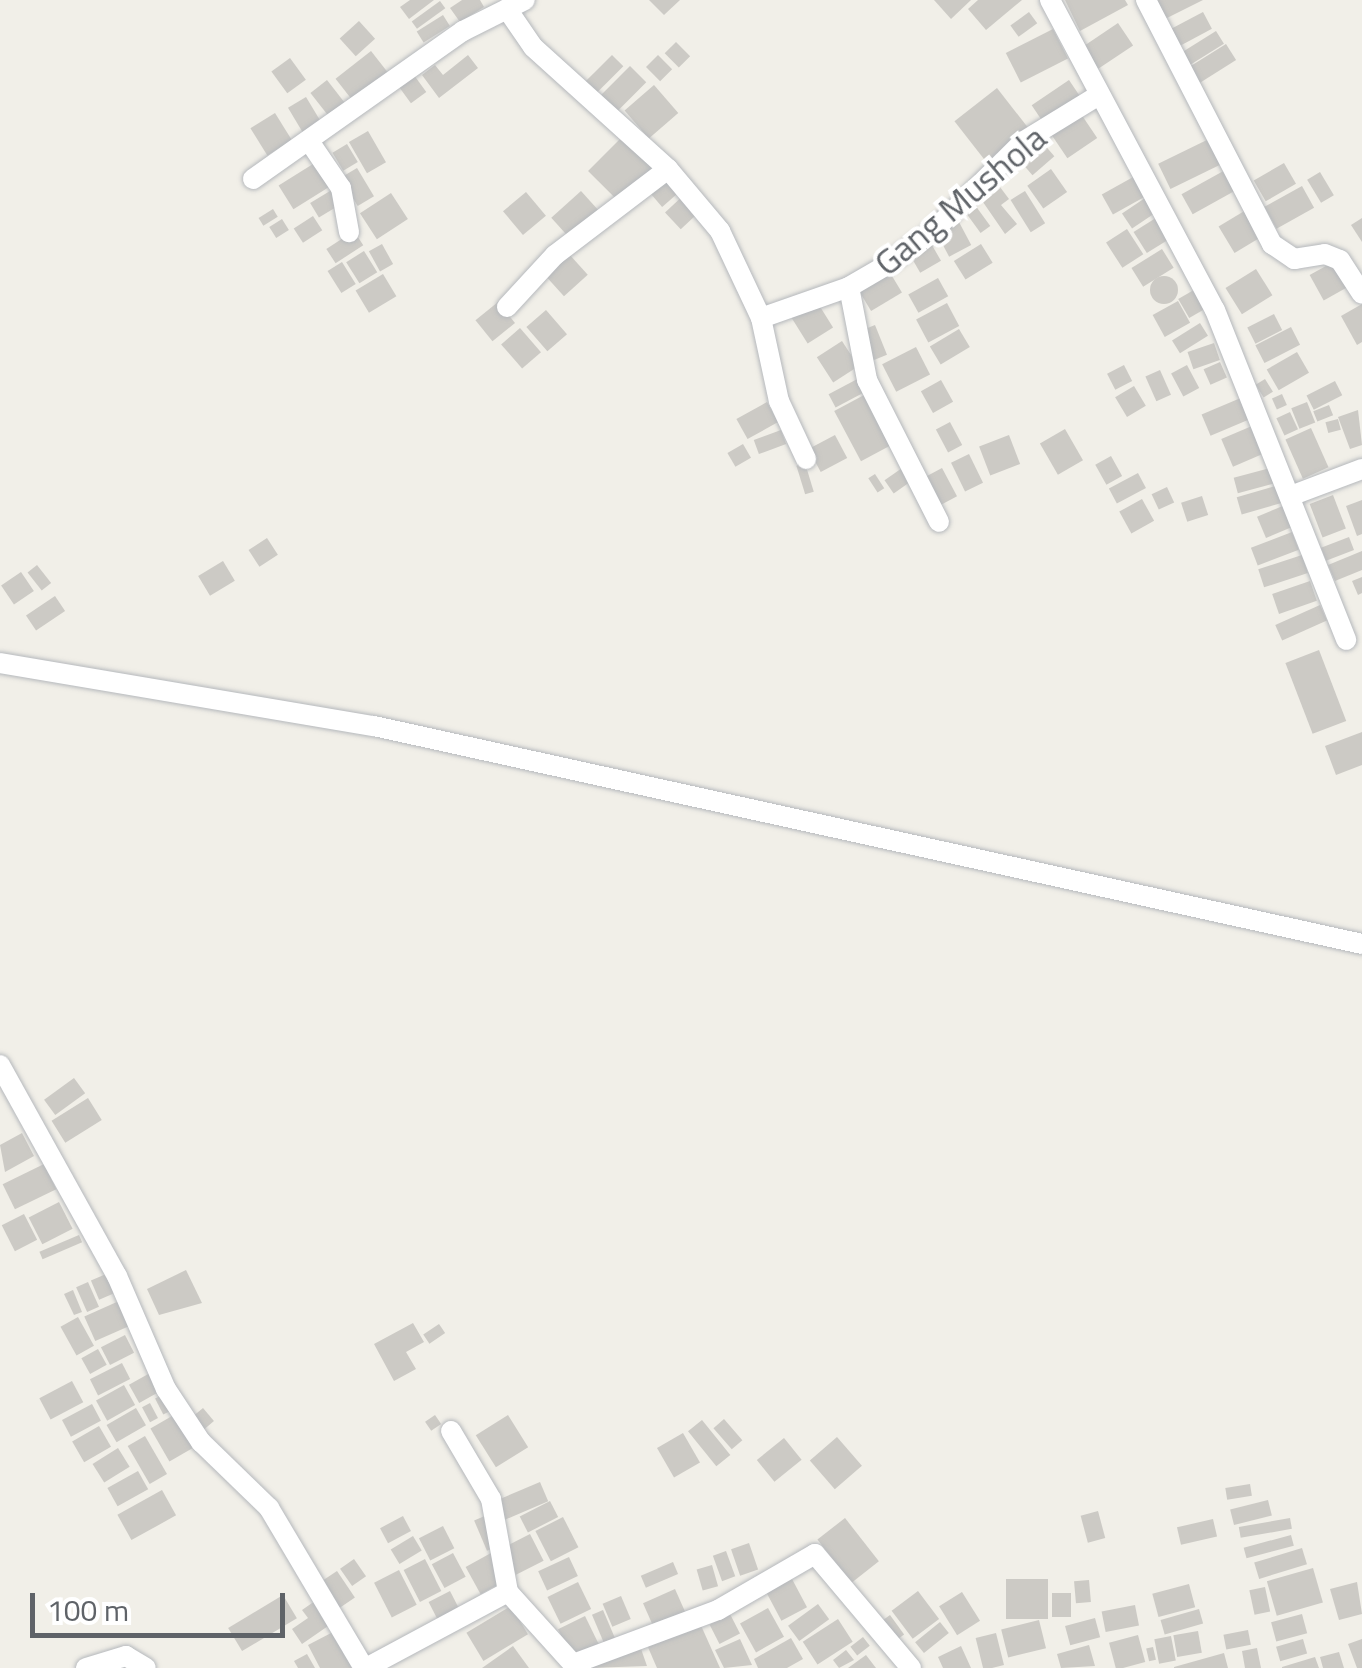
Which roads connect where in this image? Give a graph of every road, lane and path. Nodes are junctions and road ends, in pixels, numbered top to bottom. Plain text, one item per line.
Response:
1 (1050, 0) edge
2 (1146, 0) edge
3 (516, 5) edge
4 (1099, 95) junction
5 (309, 141) junction
6 (668, 169) junction
7 (253, 179) dead end
8 (349, 232) dead end
9 (850, 287) junction
10 (1362, 294) edge
11 (507, 307) dead end
12 (761, 318) junction
13 (806, 459) dead end
14 (1362, 469) edge
15 (1293, 494) junction
16 (939, 522) dead end
17 (1346, 640) dead end
18 (0, 663) edge
19 (1362, 944) edge
20 (0, 1065) edge
21 (450, 1431) dead end
22 (508, 1592) junction
23 (574, 1666) edge
24 (86, 1668) edge
25 (146, 1668) edge
26 (365, 1668) edge
27 (911, 1668) edge

1 - 4 street
2 - 10 street
3 - 5 street
3 - 6 street
4 - 9 street, Gang Mushola
4 - 15 street
5 - 7 street
5 - 8 street
6 - 11 street
6 - 12 street
9 - 12 street, Gang Mushola
9 - 16 street
12 - 13 street
14 - 15 street
15 - 17 street
18 - 19 street
20 - 26 street
21 - 22 street
22 - 23 street
22 - 26 street
23 - 27 street
24 - 25 street

